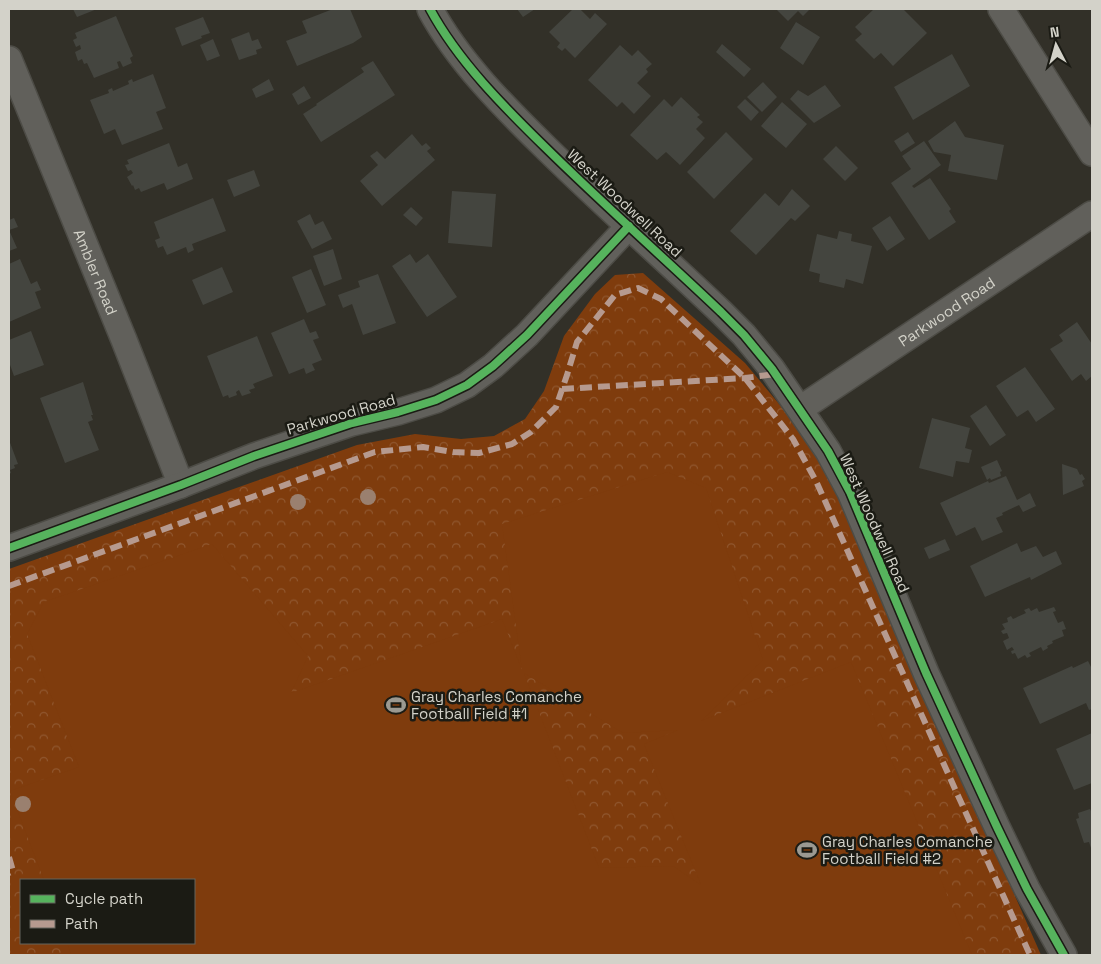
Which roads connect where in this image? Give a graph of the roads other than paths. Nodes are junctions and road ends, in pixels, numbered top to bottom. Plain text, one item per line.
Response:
1 (430, 9) edge
2 (1001, 9) edge
3 (9, 59) edge
4 (1092, 153) edge
5 (1092, 214) edge
6 (629, 226) junction
7 (800, 409) junction
8 (181, 485) junction
9 (9, 548) edge
10 (1064, 955) edge

1 - 6 street, West Woodwell Road
2 - 4 street
3 - 8 street, Ambler Road
5 - 7 street, Parkwood Road
6 - 7 street, West Woodwell Road
6 - 8 street, Parkwood Road
7 - 10 street, West Woodwell Road
8 - 9 street, Parkwood Road

